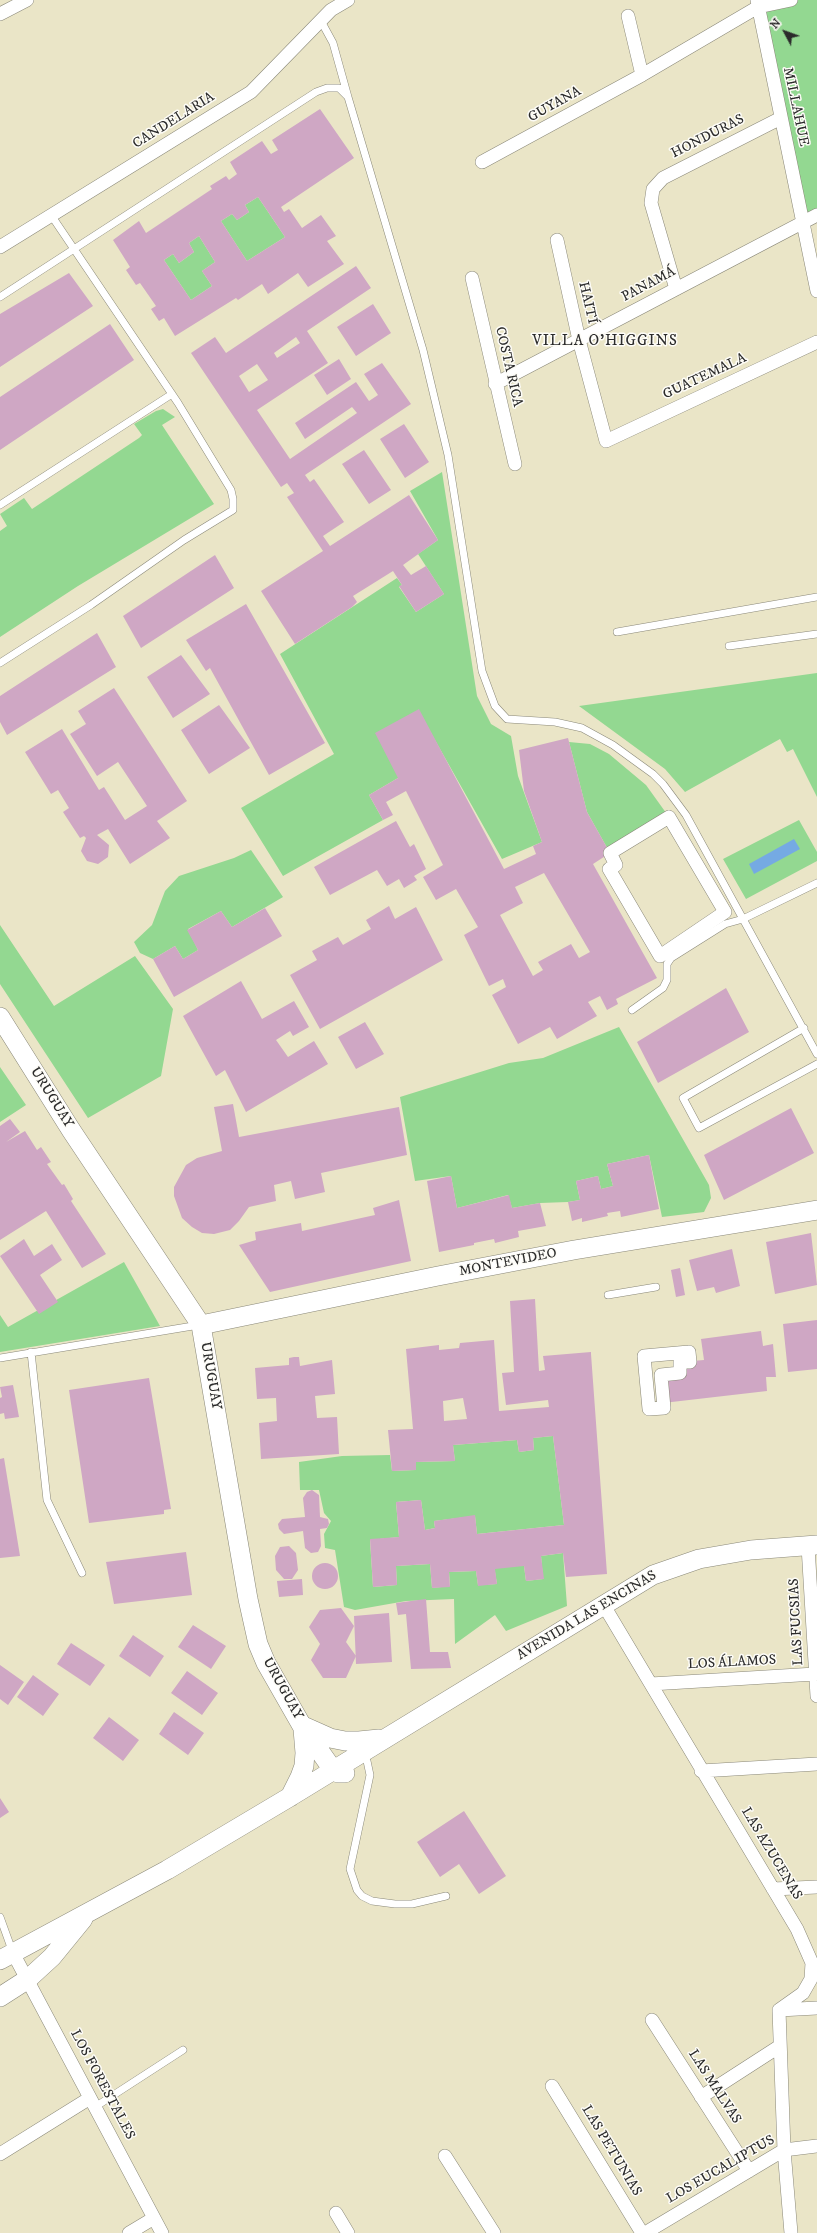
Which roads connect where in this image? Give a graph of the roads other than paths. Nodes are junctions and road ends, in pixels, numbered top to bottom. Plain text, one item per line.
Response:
1 (27, 0) edge
2 (348, 0) edge
3 (791, 0) edge
4 (758, 4) edge
5 (0, 14) edge
6 (628, 16) dead end
7 (321, 21) junction
8 (642, 75) junction
9 (348, 97) junction
10 (781, 118) junction
11 (482, 162) dead end
12 (51, 215) junction
13 (817, 215) edge
14 (802, 223) junction
15 (557, 240) dead end
16 (0, 247) edge
17 (75, 249) junction
18 (472, 278) dead end
19 (676, 289) junction
20 (817, 291) edge
21 (0, 297) edge
22 (579, 340) junction
23 (817, 342) edge
24 (495, 384) junction
25 (172, 394) junction
26 (606, 441) joint
27 (515, 464) dead end
28 (0, 505) edge
29 (817, 597) edge
30 (616, 632) dead end
31 (817, 634) edge
32 (729, 646) dead end
33 (0, 663) edge
34 (610, 853) joint
35 (817, 883) edge
36 (743, 919) junction
37 (632, 1010) dead end
38 (0, 1017) edge
39 (804, 1028) junction
40 (817, 1054) edge
41 (817, 1064) edge
42 (817, 1210) edge
43 (656, 1287) dead end
44 (608, 1295) dead end
45 (201, 1325) junction
46 (31, 1352) junction
47 (689, 1352) joint
48 (0, 1358) edge
49 (813, 1545) edge
50 (82, 1574) dead end
51 (603, 1604) junction
52 (816, 1674) junction
53 (651, 1684) junction
54 (817, 1696) edge
55 (302, 1726) junction
56 (392, 1734) junction
57 (367, 1761) junction
58 (817, 1764) edge
59 (701, 1771) junction
60 (337, 1776) junction
61 (288, 1798) junction
62 (238, 1828) junction
63 (817, 1887) edge
64 (773, 1889) junction
65 (446, 1896) dead end
66 (88, 1913) junction
67 (0, 1917) edge
68 (7, 1956) edge
69 (28, 1980) junction
70 (0, 1997) edge
71 (817, 2008) edge
72 (779, 2010) junction
73 (652, 2020) dead end
74 (780, 2046) junction
75 (182, 2050) dead end
76 (552, 2086) dead end
77 (701, 2096) junction
78 (93, 2102) junction
79 (817, 2146) edge
80 (784, 2150) junction
81 (0, 2154) edge
82 (445, 2156) dead end
83 (749, 2171) junction
84 (336, 2213) dead end
85 (154, 2218) junction
86 (129, 2233) edge
87 (162, 2233) edge
88 (348, 2233) edge
89 (494, 2233) edge
90 (644, 2233) edge
91 (791, 2233) edge

1 - 5 street
2 - 7 street, CANDELARIA
3 - 4 street, GUYANA
4 - 8 street, GUYANA
4 - 10 street, MILLAHUE
6 - 8 street
7 - 9 lane
7 - 12 street, CANDELARIA
8 - 11 street, GUYANA
9 - 17 lane
9 - 36 lane
10 - 14 street, MILLAHUE
10 - 19 street, HONDURAS
12 - 16 street, CANDELARIA
12 - 17 lane
13 - 14 street, PANAMÁ
14 - 19 street, PANAMÁ
14 - 20 street, MILLAHUE
15 - 22 street, HAITÍ
17 - 21 lane
17 - 25 lane
18 - 24 street, COSTA RICA
19 - 22 street, PANAMÁ
22 - 24 street, PANAMÁ
22 - 26 street, HAITÍ
23 - 26 street, GUATEMALA
24 - 27 street, COSTA RICA
25 - 28 lane
25 - 33 lane
29 - 30 lane
31 - 32 lane
34 - 34 street
35 - 36 lane
36 - 37 lane
36 - 39 lane
38 - 45 main road, URUGUAY
39 - 40 lane
39 - 41 lane
42 - 45 main road, MONTEVIDEO
43 - 44 lane
45 - 46 lane
45 - 55 main road, URUGUAY
46 - 48 lane
46 - 50 lane
47 - 47 street
49 - 51 main road, AVENIDA LAS ENCINAS
49 - 52 street, LAS FUCSIAS
51 - 53 street, LAS AZUCENAS
51 - 56 main road, AVENIDA LAS ENCINAS
52 - 53 street, LOS ÁLAMOS
52 - 54 street, LAS FUCSIAS
53 - 59 street, LAS AZUCENAS
55 - 56 main road
55 - 60 main road, URUGUAY
55 - 61 main road
56 - 57 main road, AVENIDA LAS ENCINAS
56 - 60 main road, AVENIDA LAS ENCINAS
57 - 60 main road, AVENIDA LAS ENCINAS
57 - 65 lane
58 - 59 street
59 - 64 street, LAS AZUCENAS
60 - 61 main road, AVENIDA LAS ENCINAS
60 - 62 main road, AVENIDA LAS ENCINAS
61 - 62 main road, AVENIDA LAS ENCINAS
62 - 66 main road, AVENIDA LAS ENCINAS
63 - 64 street
64 - 72 street, LAS AZUCENAS
66 - 68 main road, AVENIDA LAS ENCINAS
66 - 69 main road, AVENIDA LAS ENCINAS
67 - 68 lane
68 - 69 street, LOS FORESTALES
69 - 70 main road, AVENIDA LAS ENCINAS
69 - 78 street, LOS FORESTALES
71 - 72 street
72 - 74 street
73 - 77 street, LAS MALVAS
74 - 77 street
74 - 80 street
75 - 78 lane
76 - 90 street, LAS PETUNIAS
77 - 83 street, LAS MALVAS
78 - 81 street
78 - 85 street, LOS FORESTALES
79 - 80 street, LOS EUCALIPTUS
80 - 83 street, LOS EUCALIPTUS
80 - 91 street
82 - 89 street
83 - 90 street, LOS EUCALIPTUS
84 - 88 street
85 - 86 street
85 - 87 street, LOS FORESTALES

